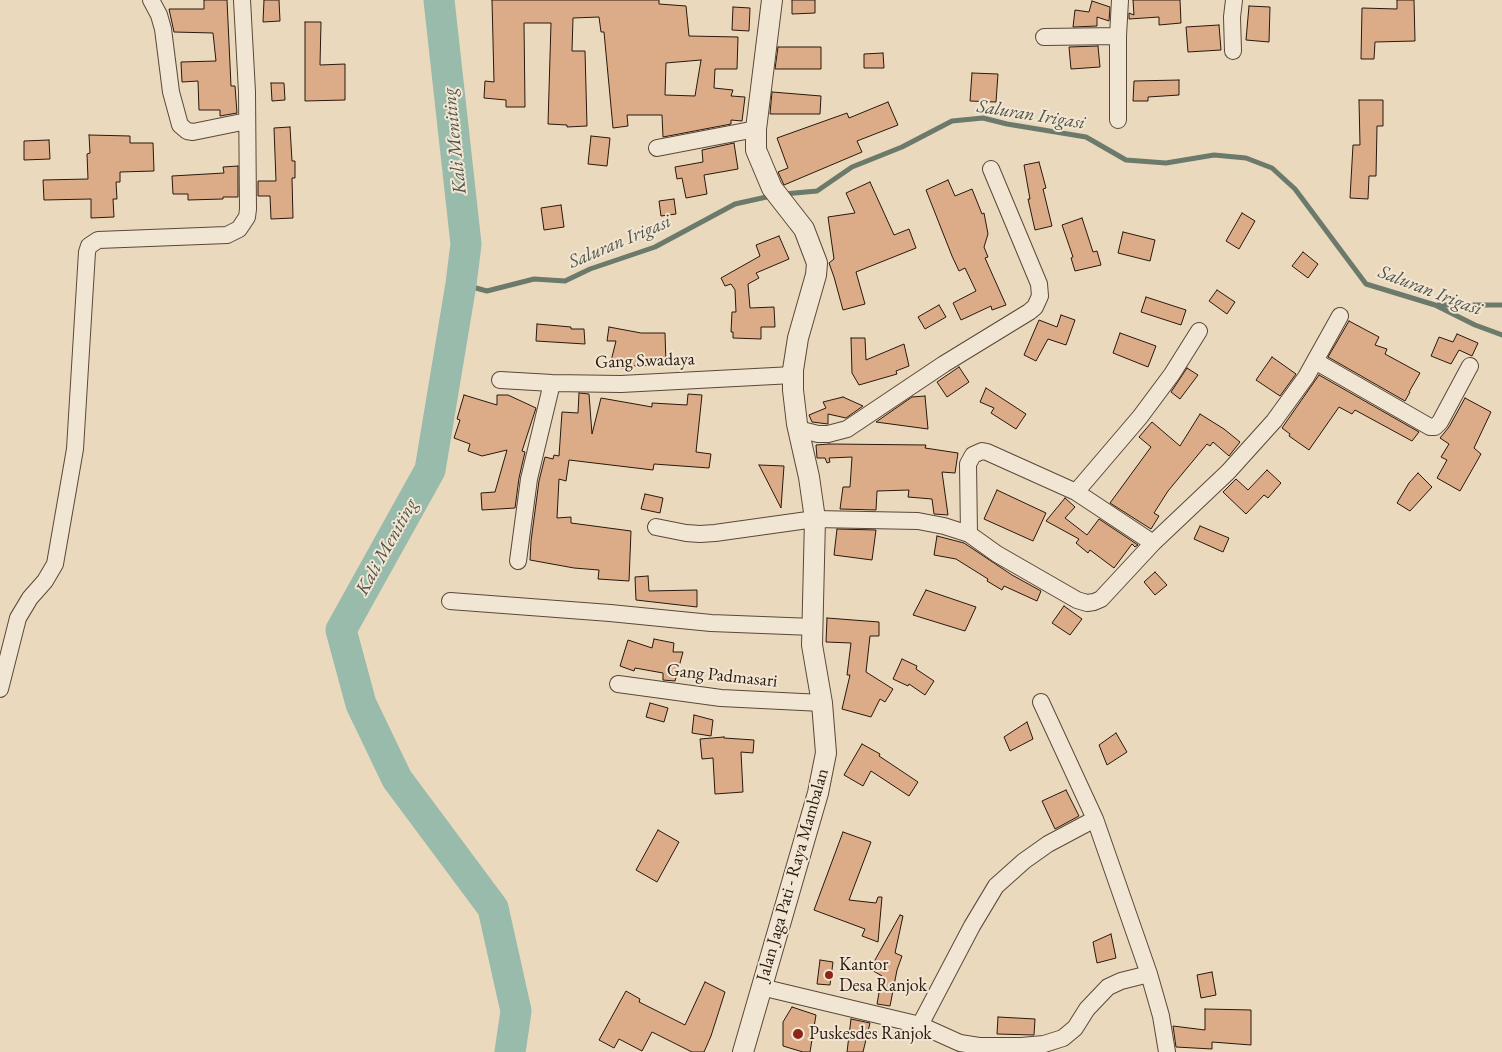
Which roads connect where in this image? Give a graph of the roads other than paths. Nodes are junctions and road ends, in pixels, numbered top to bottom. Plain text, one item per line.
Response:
1 (151, 0) edge
2 (242, 0) edge
3 (772, 0) edge
4 (1120, 0) edge
5 (1234, 0) edge
6 (1118, 36) junction
7 (1044, 37) dead end
8 (1233, 52) dead end
9 (1118, 120) dead end
10 (247, 121) junction
11 (756, 129) junction
12 (657, 148) dead end
13 (991, 169) dead end
14 (1340, 316) dead end
15 (1199, 331) dead end
16 (1315, 361) junction
17 (1470, 366) dead end
18 (793, 375) junction
19 (500, 380) dead end
20 (552, 383) junction
21 (798, 429) junction
22 (1076, 492) junction
23 (815, 519) junction
24 (656, 526) dead end
25 (969, 534) junction
26 (1153, 543) junction
27 (518, 561) dead end
28 (450, 601) dead end
29 (813, 627) junction
30 (618, 684) dead end
31 (0, 689) edge
32 (1041, 702) dead end
33 (822, 703) junction
34 (1095, 818) junction
35 (1149, 974) junction
36 (761, 987) junction
37 (920, 1025) junction
38 (743, 1052) edge
39 (1167, 1052) edge

1 - 10 street
2 - 10 street
3 - 11 street, Jalan Jaga Pati - Raya Mambalan
4 - 6 street
5 - 8 street
6 - 7 street
6 - 9 street
10 - 31 street
11 - 12 street
11 - 18 street, Jalan Jaga Pati - Raya Mambalan
13 - 21 street
14 - 16 street
15 - 22 street
16 - 17 street
16 - 26 street
18 - 20 street, Gang Swadaya
18 - 21 street, Jalan Jaga Pati - Raya Mambalan
19 - 20 street, Gang Swadaya
20 - 27 street
21 - 23 street, Jalan Jaga Pati - Raya Mambalan
22 - 25 street
22 - 26 street
23 - 24 street
23 - 25 street
23 - 29 street, Jalan Jaga Pati - Raya Mambalan
25 - 26 street
28 - 29 street
29 - 33 street, Jalan Jaga Pati - Raya Mambalan
30 - 33 street, Gang Padmasari
32 - 34 street
33 - 36 street, Jalan Jaga Pati - Raya Mambalan
34 - 35 street
34 - 37 street
35 - 37 street
35 - 39 street
36 - 37 street
36 - 38 street, Jalan Jaga Pati - Raya Mambalan

